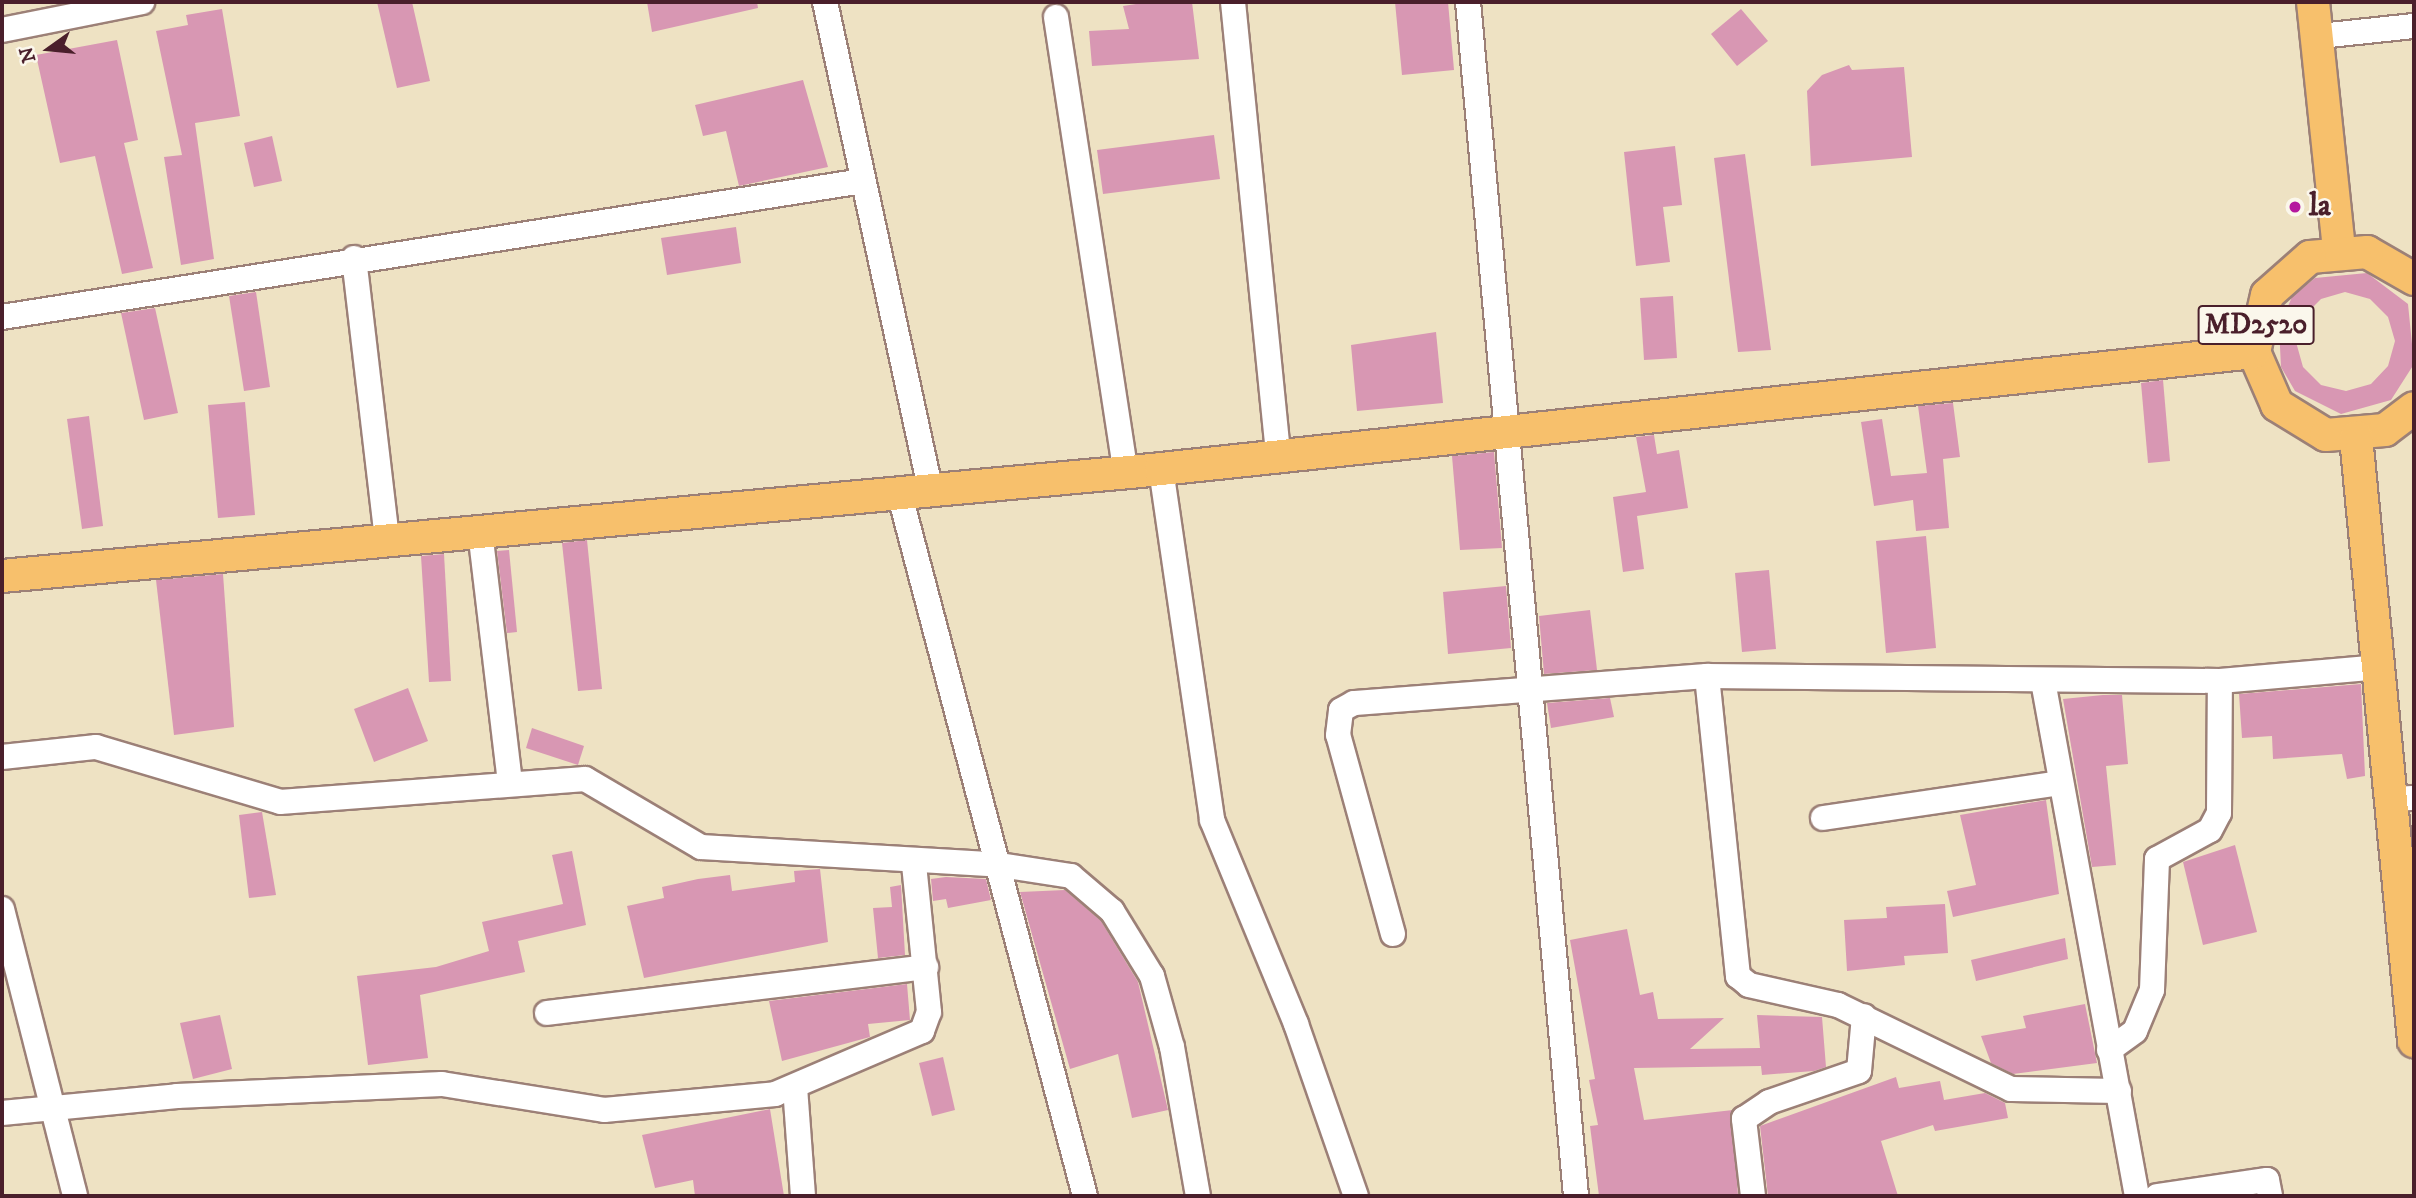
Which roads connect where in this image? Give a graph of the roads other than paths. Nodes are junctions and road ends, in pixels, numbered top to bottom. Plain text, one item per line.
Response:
1 (142, 2) edge
2 (825, 2) edge
3 (1233, 2) edge
4 (1468, 2) edge
5 (2313, 2) edge
6 (1056, 16) dead end
7 (2414, 26) edge
8 (2, 30) edge
9 (2320, 36) junction
10 (863, 181) junction
11 (2339, 250) junction
12 (354, 258) junction
13 (2414, 279) edge
14 (2, 317) edge
15 (2254, 352) junction
16 (2414, 408) edge
17 (1512, 431) junction
18 (2356, 437) junction
19 (1278, 455) junction
20 (1161, 469) junction
21 (1126, 472) junction
22 (930, 489) junction
23 (899, 492) junction
24 (480, 531) junction
25 (387, 540) junction
26 (2, 576) edge
27 (2380, 667) junction
28 (1707, 676) junction
29 (2043, 681) junction
30 (2220, 681) junction
31 (1533, 687) junction
32 (2, 757) edge
33 (510, 780) junction
34 (2059, 783) junction
35 (2404, 799) edge
36 (1823, 818) dead end
37 (914, 864) junction
38 (1000, 866) junction
39 (2, 909) edge
40 (1392, 934) dead end
41 (926, 967) junction
42 (547, 1013) dead end
43 (1864, 1016) junction
44 (2414, 1041) edge
45 (2109, 1050) junction
46 (795, 1087) junction
47 (2119, 1091) junction
48 (51, 1104) junction
49 (2, 1113) edge
50 (66, 1194) edge
51 (803, 1196) edge
52 (1085, 1196) edge
53 (1198, 1196) edge
54 (1356, 1196) edge
55 (1576, 1196) edge
56 (1753, 1196) edge
57 (2137, 1196) edge
58 (2157, 1196) edge
59 (2270, 1196) edge

1 - 8 street
2 - 10 street
3 - 19 street
4 - 17 street
5 - 9 main road
6 - 21 street
7 - 9 street
9 - 11 main road
10 - 12 street
10 - 22 street
11 - 13 main road
11 - 15 main road, MD2520
12 - 14 street
12 - 25 street
15 - 17 main road, MD2520
15 - 18 main road, MD2520
16 - 18 main road, MD2520
17 - 19 main road, MD2520
17 - 31 street
18 - 27 main road
19 - 20 main road, MD2520
20 - 21 main road, MD2520
20 - 54 street
21 - 22 main road, MD2520
22 - 23 main road, MD2520
23 - 24 main road, MD2520
23 - 38 street
24 - 25 main road, MD2520
24 - 33 street
25 - 26 main road, MD2520
27 - 30 street
27 - 35 main road
28 - 29 street
28 - 31 street
28 - 43 street
29 - 30 street
29 - 34 street
30 - 45 street
31 - 40 street
31 - 55 street
32 - 33 street
33 - 37 street
34 - 36 street
34 - 45 street
35 - 44 main road
37 - 38 street
37 - 41 street
38 - 52 street
38 - 53 street
39 - 48 street
41 - 42 street
41 - 46 street
43 - 47 street
43 - 56 street
45 - 47 street
46 - 48 street
46 - 51 street
47 - 57 street
48 - 49 street
48 - 50 street
58 - 59 street

